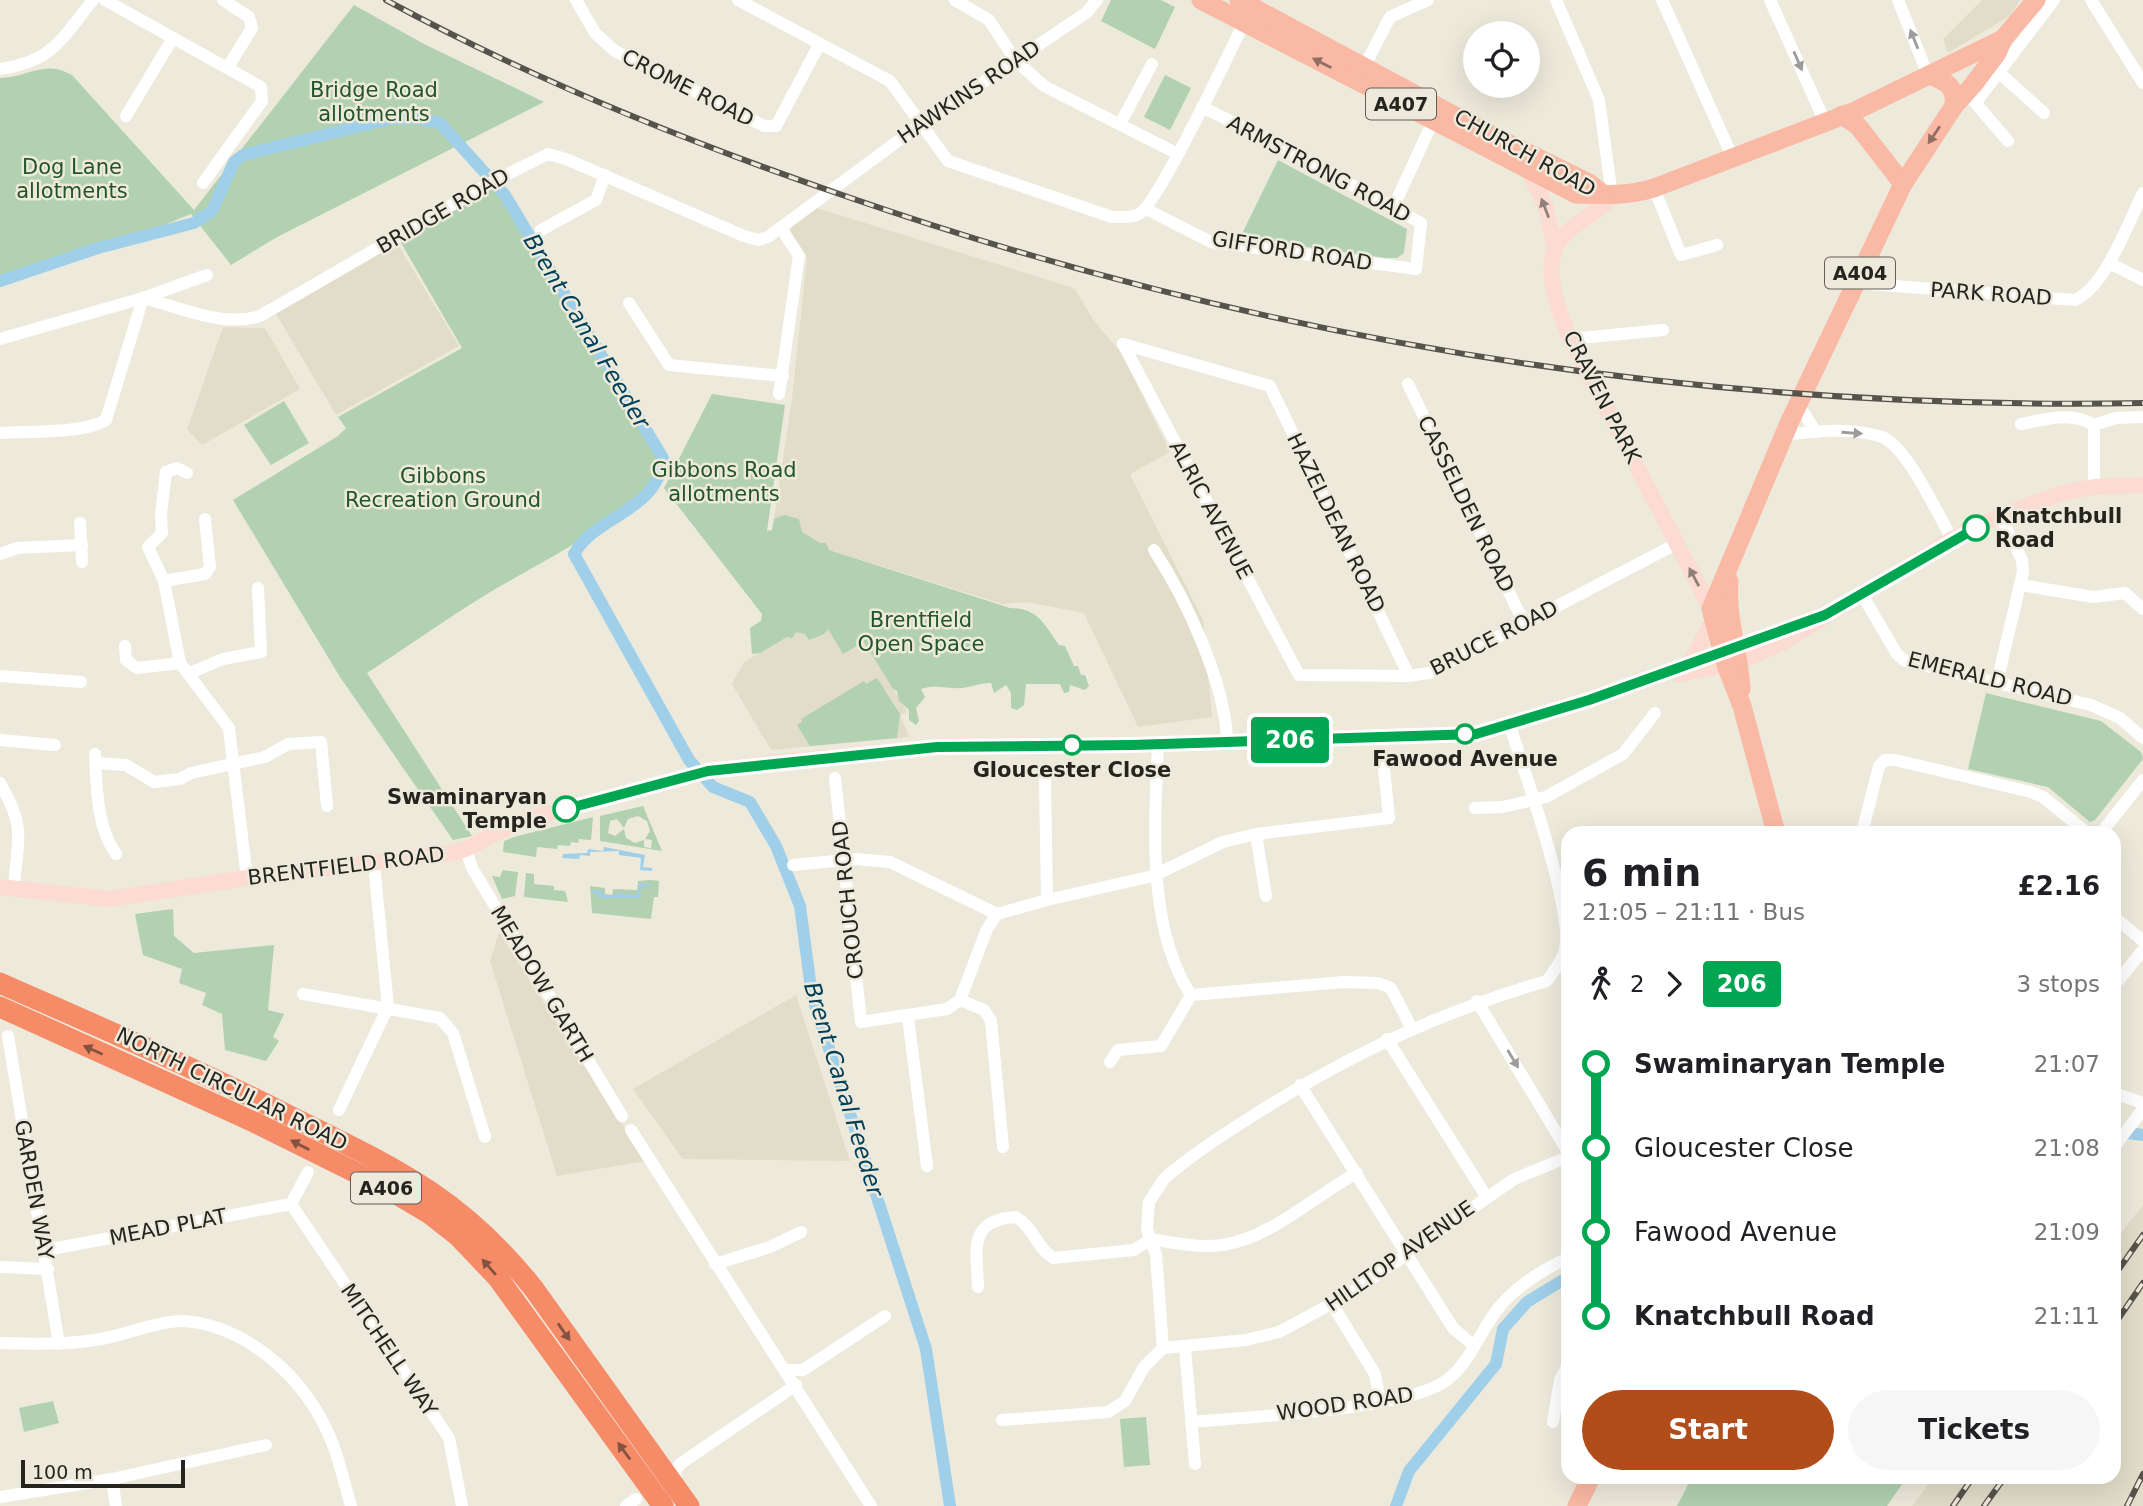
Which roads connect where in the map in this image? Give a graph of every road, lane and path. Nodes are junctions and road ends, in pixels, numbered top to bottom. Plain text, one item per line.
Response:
1 (93, 0) edge
2 (105, 0) edge
3 (223, 0) edge
4 (576, 0) edge
5 (738, 0) edge
6 (955, 0) edge
7 (1097, 0) edge
8 (1201, 0) edge
9 (1239, 0) edge
10 (1428, 0) edge
11 (1556, 0) edge
12 (1662, 0) edge
13 (1770, 0) edge
14 (1898, 0) edge
15 (2036, 0) edge
16 (2054, 0) edge
17 (2091, 0) edge
18 (1244, 23) junction
19 (173, 38) junction
20 (2003, 39) junction
21 (819, 45) junction
22 (1016, 61) junction
23 (1152, 64) dead end
24 (228, 67) junction
25 (1994, 68) junction
26 (0, 69) edge
27 (1361, 74) junction
28 (1932, 76) junction
29 (2143, 83) edge
30 (1966, 100) junction
31 (1202, 107) junction
32 (2044, 113) dead end
33 (126, 116) dead end
34 (1847, 117) junction
35 (1433, 121) junction
36 (921, 124) junction
37 (1120, 124) junction
38 (2008, 141) dead end
39 (1178, 154) junction
40 (1732, 156) junction
41 (1887, 164) junction
42 (1915, 164) junction
43 (1528, 171) junction
44 (605, 175) junction
45 (203, 183) dead end
46 (1903, 184) junction
47 (1654, 188) junction
48 (2143, 193) edge
49 (1608, 195) junction
50 (1393, 208) junction
51 (1146, 209) junction
52 (781, 228) junction
53 (541, 230) dead end
54 (1421, 240) joint
55 (1717, 245) dead end
56 (1555, 248) junction
57 (2109, 262) junction
58 (207, 275) dead end
59 (2143, 280) edge
60 (1856, 284) junction
61 (143, 298) junction
62 (629, 303) dead end
63 (1663, 330) dead end
64 (0, 338) edge
65 (1570, 339) junction
66 (1123, 344) joint
67 (783, 376) junction
68 (1408, 384) dead end
69 (779, 394) dead end
70 (2143, 417) edge
71 (1790, 420) junction
72 (2021, 424) dead end
73 (2094, 425) junction
74 (1816, 432) junction
75 (0, 433) edge
76 (187, 473) dead end
77 (2143, 485) edge
78 (2094, 487) junction
79 (2000, 516) junction
80 (205, 519) dead end
81 (80, 523) dead end
82 (1952, 539) junction
83 (1676, 544) junction
84 (82, 545) junction
85 (1154, 550) dead end
86 (0, 554) edge
87 (82, 562) dead end
88 (1731, 562) junction
89 (164, 581) junction
90 (2021, 585) junction
91 (258, 588) dead end
92 (1861, 593) junction
93 (2143, 609) edge
94 (1713, 613) junction
95 (1524, 624) junction
96 (125, 646) dead end
97 (1730, 656) junction
98 (1691, 662) junction
99 (180, 663) junction
100 (190, 673) junction
101 (0, 676) edge
102 (1299, 676) joint
103 (1409, 676) junction
104 (81, 682) dead end
105 (1636, 682) junction
106 (1997, 682) junction
107 (1655, 713) dead end
108 (1509, 723) junction
109 (2143, 738) edge
110 (0, 740) edge
111 (1227, 740) junction
112 (1158, 744) junction
113 (55, 745) dead end
114 (234, 762) junction
115 (1384, 768) dead end
116 (835, 778) dead end
117 (1045, 779) dead end
118 (2143, 780) edge
119 (0, 783) edge
120 (1533, 800) junction
121 (327, 806) dead end
122 (1475, 808) dead end
123 (1774, 826) edge
124 (1864, 826) edge
125 (2078, 826) edge
126 (2107, 826) edge
127 (1256, 834) junction
128 (466, 849) junction
129 (116, 855) dead end
130 (844, 860) junction
131 (374, 864) junction
132 (793, 865) dead end
133 (1157, 874) junction
134 (247, 878) junction
135 (7, 888) edge
136 (1266, 896) dead end
137 (1047, 900) junction
138 (997, 914) junction
139 (1561, 914) edge
140 (2121, 923) edge
141 (2143, 941) edge
142 (2143, 950) edge
143 (1561, 959) edge
144 (2121, 977) edge
145 (0, 983) edge
146 (303, 995) dead end
147 (1191, 995) junction
148 (960, 1000) junction
149 (1477, 1001) junction
150 (0, 1007) edge
151 (388, 1007) junction
152 (908, 1017) junction
153 (1412, 1029) junction
154 (8, 1036) dead end
155 (1387, 1039) junction
156 (1110, 1062) dead end
157 (1300, 1084) junction
158 (2121, 1095) edge
159 (2143, 1103) edge
160 (2143, 1109) edge
161 (339, 1110) dead end
162 (622, 1116) dead end
163 (631, 1130) dead end
164 (485, 1137) dead end
165 (2121, 1138) edge
166 (1561, 1143) edge
167 (1003, 1147) dead end
168 (1561, 1158) edge
169 (927, 1166) dead end
170 (307, 1172) dead end
171 (1357, 1173) junction
172 (1486, 1196) junction
173 (291, 1205) junction
174 (801, 1232) dead end
175 (1151, 1240) junction
176 (46, 1250) junction
177 (1407, 1255) junction
178 (1561, 1262) edge
179 (716, 1264) junction
180 (0, 1267) edge
181 (48, 1269) junction
182 (978, 1287) dead end
183 (1332, 1304) junction
184 (885, 1316) dead end
185 (0, 1343) edge
186 (59, 1344) junction
187 (1474, 1346) junction
188 (1163, 1348) junction
189 (1185, 1348) junction
190 (786, 1370) junction
191 (1561, 1378) edge
192 (796, 1385) junction
193 (1380, 1401) junction
194 (1002, 1420) dead end
195 (1191, 1422) junction
196 (1553, 1422) dead end
197 (266, 1445) dead end
198 (1195, 1464) dead end
199 (111, 1479) junction
200 (1588, 1484) edge
201 (676, 1488) junction
202 (0, 1497) edge
203 (116, 1506) edge
204 (351, 1506) edge
205 (462, 1506) edge
206 (663, 1506) edge
207 (689, 1506) edge
208 (871, 1506) edge
209 (1577, 1506) edge

1 - 26 street
2 - 19 street
3 - 24 street
4 - 21 street, CROME ROAD
5 - 21 street
6 - 22 street
7 - 22 street, HAWKINS ROAD
8 - 18 main road, CHURCH ROAD / A407
9 - 27 main road, CHURCH ROAD / A407
10 - 27 street
11 - 49 street
12 - 40 street
13 -> 34 street
28 -> 14 street
15 - 20 main road, A404
16 - 25 street
17 - 29 street
27 -> 18 main road, CHURCH ROAD / A407
18 - 31 street
19 - 24 street
19 - 33 street
20 - 25 main road, A404
20 - 28 main road, A404
21 - 36 street
22 - 36 street, HAWKINS ROAD
22 - 37 street
23 - 37 street
24 - 45 street
25 - 30 main road, A404
25 - 32 street
27 - 35 main road, CHURCH ROAD / A407
27 - 49 main road, CHURCH ROAD / A407
28 - 30 main road
28 - 34 main road, A404
30 - 38 street
30 -> 42 main road, A404
31 - 39 street
31 - 50 street, ARMSTRONG ROAD
34 - 40 main road, A407
34 - 41 main road
35 - 43 main road, CHURCH ROAD / A407
35 - 50 street
36 - 51 street
36 - 52 street, HAWKINS ROAD
37 - 39 street
39 - 51 street
40 - 47 main road, A407
41 - 42 main road
41 - 46 main road
42 - 46 main road, A404
43 - 49 main road, CHURCH ROAD / A407
56 -> 43 street, CRAVEN PARK
44 - 52 street, BRIDGE ROAD
44 - 53 street
44 - 61 street, BRIDGE ROAD
46 - 60 main road, A404
47 - 49 main road, A407
47 - 55 street
48 - 57 street, PARK ROAD
49 - 56 street
50 - 54 street, ARMSTRONG ROAD
51 - 54 street, GIFFORD ROAD
52 - 67 street
56 - 65 street, CRAVEN PARK
57 - 59 street
57 - 60 street, PARK ROAD
58 - 61 street
60 - 71 main road, A404
61 - 64 street
61 - 75 street
62 - 67 street
63 - 65 street
65 - 83 street, CRAVEN PARK
66 - 102 street, ALRIC AVENUE
66 - 103 street, HAZELDEAN ROAD
67 - 69 street
68 - 95 street, CASSELDEN ROAD
70 - 73 street
71 - 74 street
71 - 74 street
71 - 88 main road, A404
72 - 73 street
73 - 78 street
74 -> 82 street
76 - 89 street
77 - 78 street
78 - 79 street
79 - 82 street
79 - 90 street
80 - 89 street
81 - 84 street
82 - 92 street
94 -> 83 street, CRAVEN PARK
83 - 95 street, BRUCE ROAD
84 - 86 street
84 - 87 street
85 - 111 street
88 - 94 main road, A404
88 - 97 main road, A404
89 - 99 street
90 - 93 street
90 - 106 street
91 - 100 street
92 - 97 street
92 - 106 street, EMERALD ROAD
94 - 97 main road, CRAVEN PARK / A404
94 - 98 street
95 - 103 street, BRUCE ROAD
96 - 99 street
97 - 98 street, BRENTFIELD ROAD
97 - 105 street, BRENTFIELD ROAD
97 - 123 main road, A404
98 - 105 street, BRENTFIELD ROAD
99 - 100 street
100 - 114 street
101 - 104 street
102 - 103 street, BRUCE ROAD
105 - 108 street, BRENTFIELD ROAD
106 - 109 street, EMERALD ROAD
107 - 120 street
108 - 111 street, BRENTFIELD ROAD
108 - 120 street
110 - 113 street
111 - 112 street, BRENTFIELD ROAD
112 - 128 street, BRENTFIELD ROAD
112 - 133 street
114 - 121 street
114 - 129 street
114 - 134 street
115 - 127 street
116 - 130 street, CROUCH ROAD
117 - 137 street
118 - 126 street
119 - 135 street
120 - 122 street
120 - 139 street
124 - 125 street
127 - 133 street
127 - 136 street
128 - 131 street, BRENTFIELD ROAD
128 - 162 street, MEADOW GARTH
130 - 132 street
130 - 138 street
130 - 152 street, CROUCH ROAD
131 - 134 street, BRENTFIELD ROAD
131 - 151 street
133 - 137 street
133 - 147 street
134 - 135 street, BRENTFIELD ROAD
137 - 138 street
138 - 148 street
140 - 141 street
142 - 144 street
143 - 149 street
145 -> 201 highway, NORTH CIRCULAR ROAD / A406
146 - 151 street
147 - 153 street
147 - 156 street
148 - 152 street
148 - 167 street
149 - 153 street
149 -> 166 street
206 -> 150 highway, NORTH CIRCULAR ROAD / A406
151 - 161 street
151 - 164 street
152 - 169 street
153 - 155 street
154 - 176 street, GARDEN WAY
155 - 157 street
155 - 172 street
157 - 171 street
157 - 175 street
158 - 159 street
160 - 165 street
163 - 179 street
168 - 172 street, HILLTOP AVENUE
170 - 173 street
171 - 175 street
171 - 177 street
172 - 177 street, HILLTOP AVENUE
173 - 176 street, MEAD PLAT
173 - 205 street, MITCHELL WAY
174 - 179 street
175 - 182 street
175 - 188 street
176 - 181 street, GARDEN WAY
177 - 183 street, HILLTOP AVENUE
177 - 187 street
178 - 187 street, WOOD ROAD
179 - 190 street
180 - 181 street
181 - 186 street, GARDEN WAY
183 - 189 street, HILLTOP AVENUE
183 - 193 street
184 - 190 street
185 - 186 street
186 - 204 street
187 - 193 street, WOOD ROAD
188 - 189 street, HILLTOP AVENUE
188 - 194 street
189 - 195 street
190 - 192 street
191 - 196 street
192 - 201 street
192 - 208 street
193 - 195 street, WOOD ROAD
195 - 198 street
197 - 199 street
199 - 202 street
199 - 203 street
200 - 209 main road
201 - 207 highway, NORTH CIRCULAR ROAD / A406

